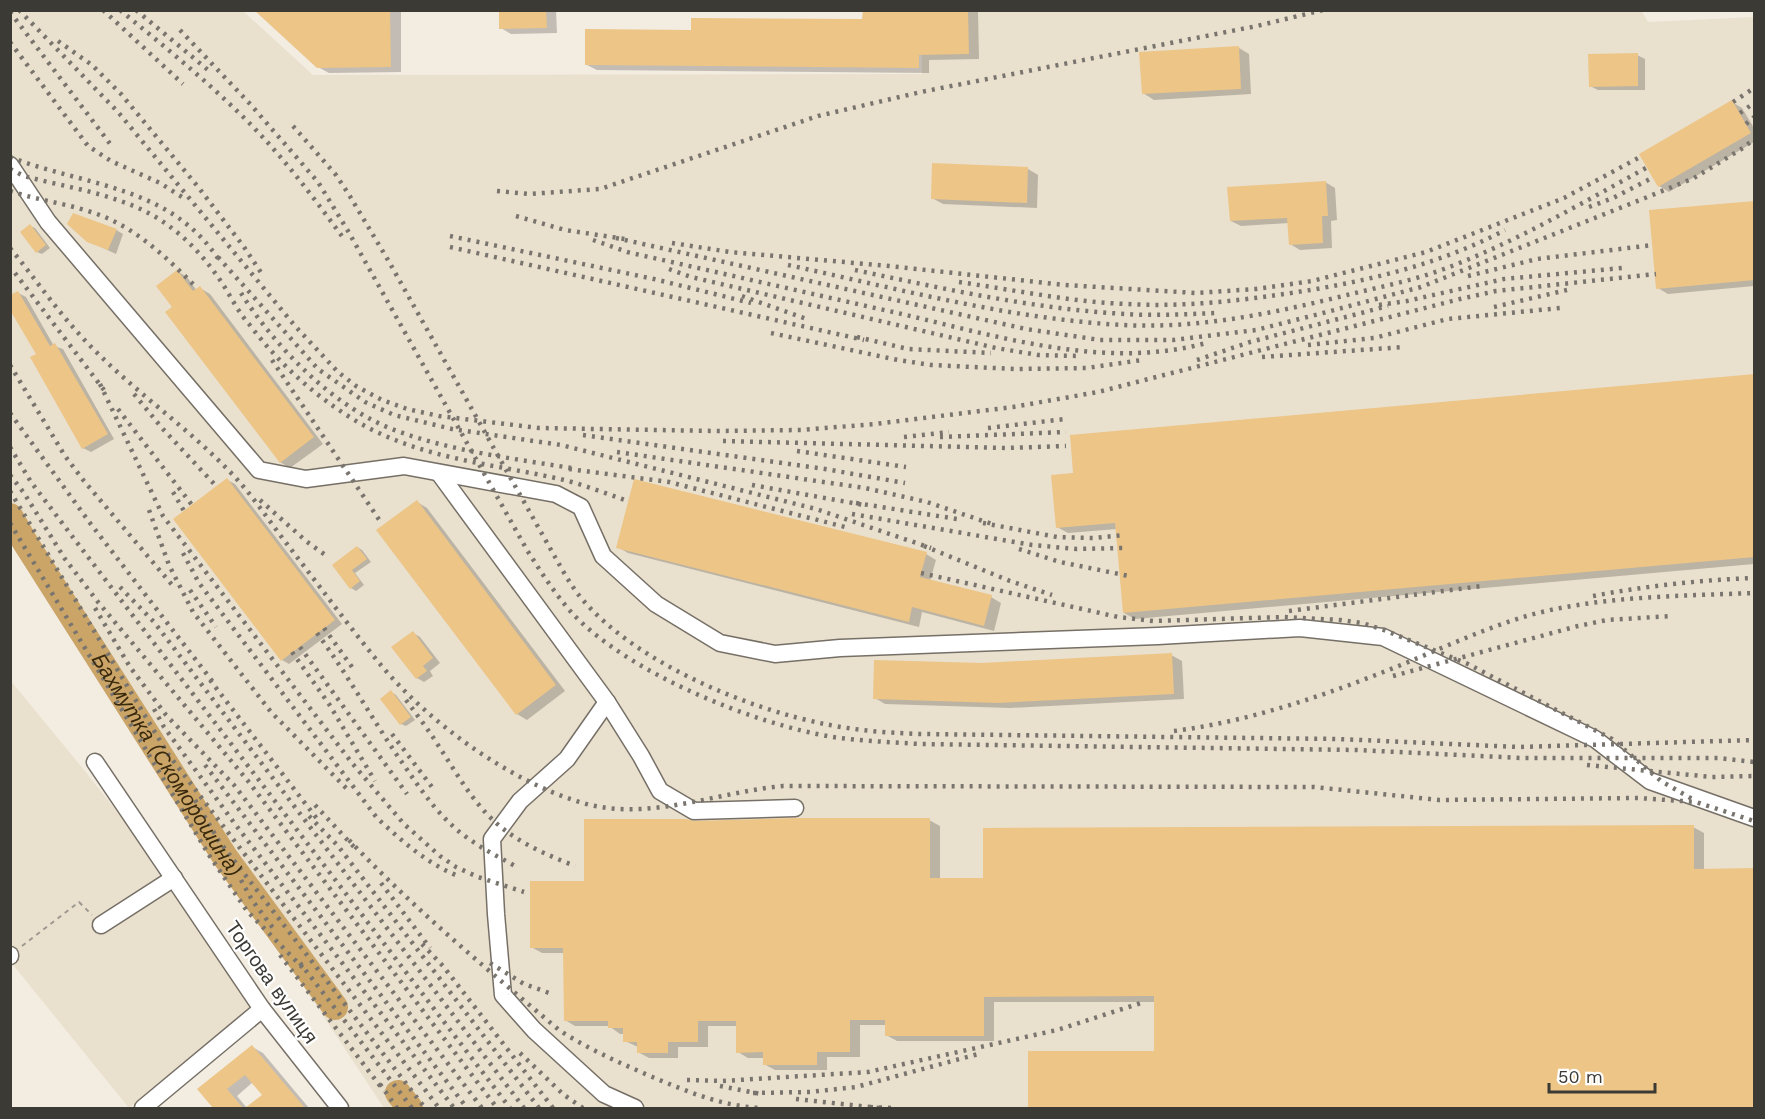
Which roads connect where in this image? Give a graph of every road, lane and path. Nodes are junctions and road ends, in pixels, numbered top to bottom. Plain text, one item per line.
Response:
1 (10, 165) edge
2 (439, 473) junction
3 (607, 702) junction
4 (94, 762) dead end
5 (795, 808) dead end
6 (1755, 818) edge
7 (174, 878) junction
8 (101, 924) joint
9 (11, 956) edge
10 (262, 1009) junction
11 (143, 1108) edge
12 (340, 1108) edge
13 (635, 1108) edge

1 - 2 street
2 - 3 street
2 - 6 street
3 - 5 street
3 - 13 street
4 - 7 street, Торгова вулиця
7 - 8 street
7 - 10 street, Торгова вулиця
8 - 9 path
10 - 11 street
10 - 12 street, Торгова вулиця

